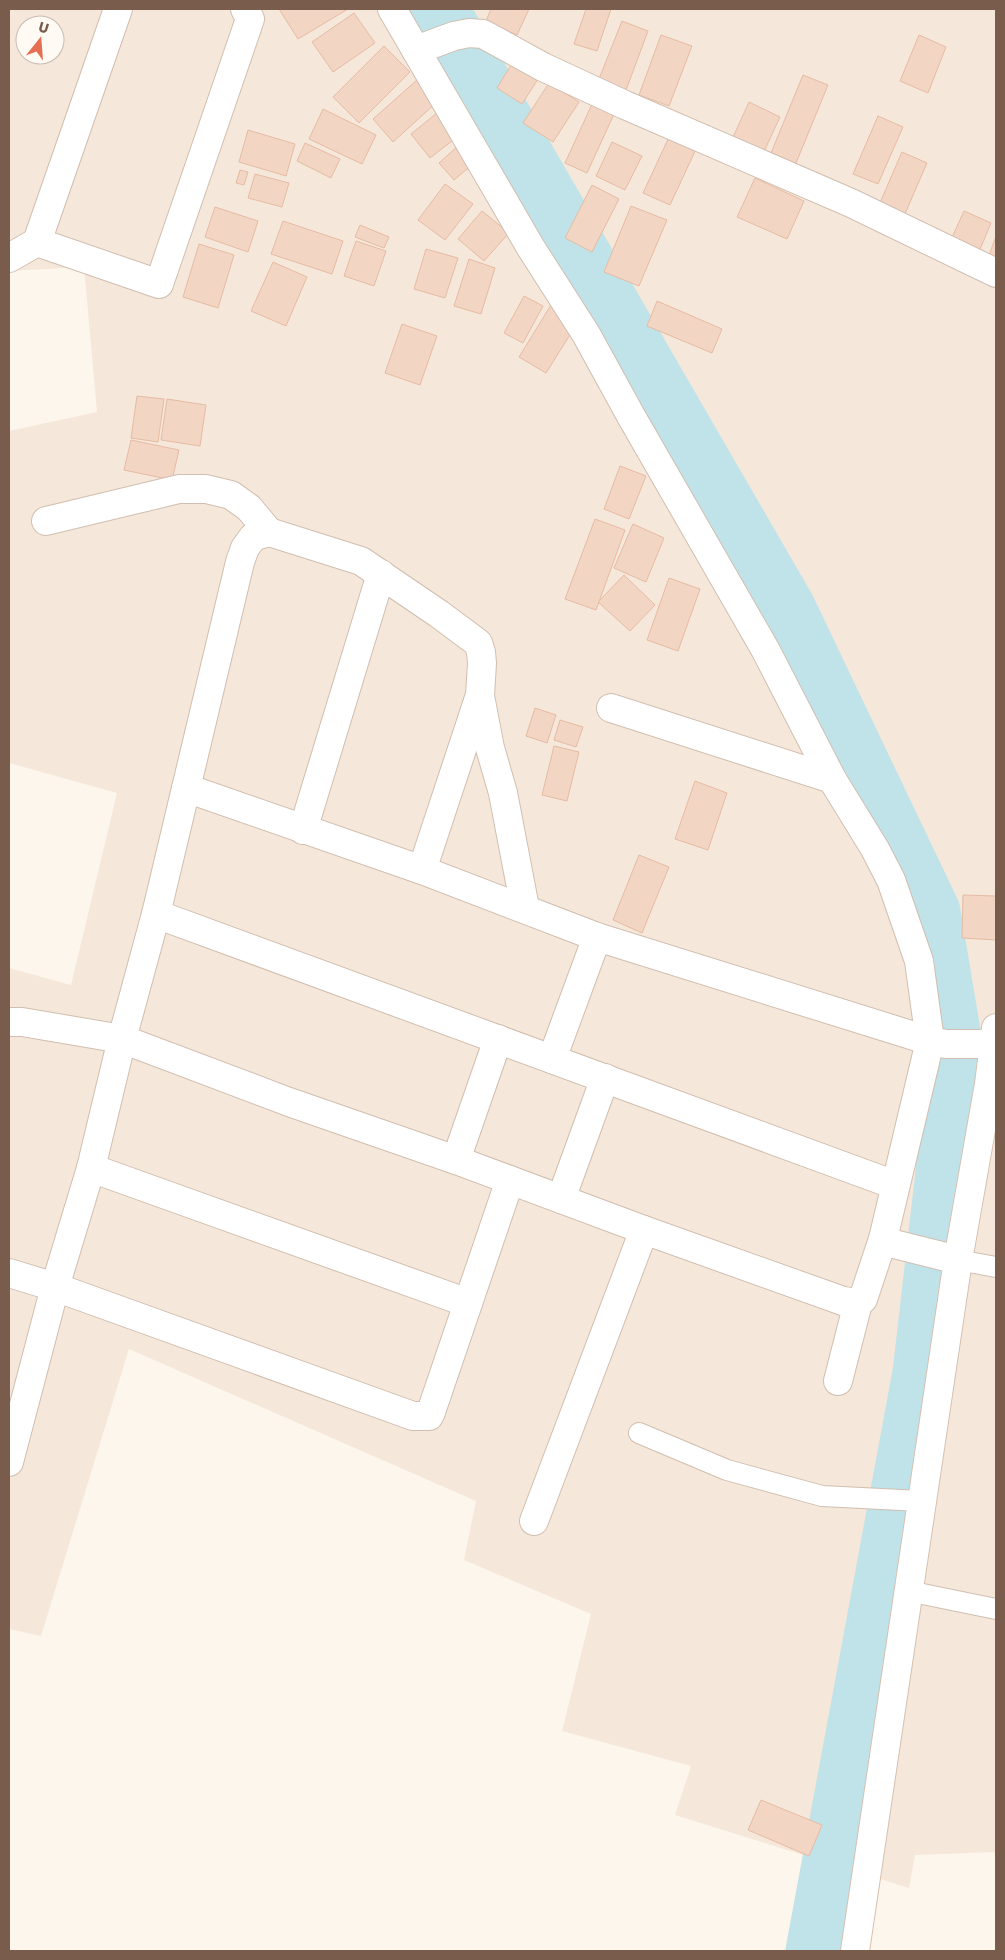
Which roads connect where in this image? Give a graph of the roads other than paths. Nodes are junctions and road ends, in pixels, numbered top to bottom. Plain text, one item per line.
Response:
1 (118, 9) edge
2 (245, 9) edge
3 (392, 9) edge
4 (435, 42) junction
5 (37, 242) junction
6 (9, 258) edge
7 (996, 273) edge
8 (46, 521) dead end
9 (269, 532) junction
10 (382, 574) junction
11 (480, 696) junction
12 (611, 708) dead end
13 (832, 779) junction
14 (186, 788) junction
15 (303, 830) junction
16 (422, 870) junction
17 (525, 908) junction
18 (156, 914) junction
19 (597, 937) junction
20 (9, 1022) edge
21 (122, 1039) junction
22 (498, 1039) junction
23 (991, 1040) edge
24 (938, 1043) junction
25 (552, 1059) junction
26 (605, 1078) junction
27 (456, 1160) junction
28 (91, 1168) junction
29 (510, 1180) junction
30 (895, 1185) junction
31 (561, 1199) junction
32 (644, 1230) junction
33 (888, 1241) junction
34 (950, 1258) junction
35 (996, 1268) edge
36 (9, 1273) edge
37 (55, 1287) junction
38 (468, 1303) junction
39 (858, 1303) junction
40 (838, 1381) dead end
41 (639, 1433) dead end
42 (9, 1462) edge
43 (921, 1501) junction
44 (534, 1521) dead end
45 (908, 1591) junction
46 (996, 1609) edge
47 (855, 1951) edge

1 - 5 street
2 - 5 street
3 - 4 street
4 - 7 street
4 - 13 street
5 - 6 street
8 - 9 street
9 - 10 street
9 - 14 street
10 - 11 street
10 - 15 street
11 - 16 street
11 - 17 street
12 - 13 street
13 - 24 street
14 - 15 street
14 - 18 street
15 - 16 street
16 - 17 street
17 - 19 street
18 - 21 street
18 - 22 street
19 - 24 street
19 - 25 street
20 - 21 street
21 - 27 street
21 - 28 street
22 - 25 street
22 - 27 street
23 - 24 street
23 - 34 street
24 - 30 street
25 - 26 street
26 - 30 street
26 - 31 street
27 - 29 street
28 - 37 street
28 - 38 street
29 - 31 street
29 - 38 street
30 - 33 street
31 - 32 street
32 - 39 street
32 - 44 street
33 - 34 street
33 - 39 street
34 - 35 lane
34 - 43 street
36 - 37 street
37 - 38 street
37 - 42 street
39 - 40 street
41 - 43 lane
43 - 45 street
45 - 46 lane
45 - 47 street

